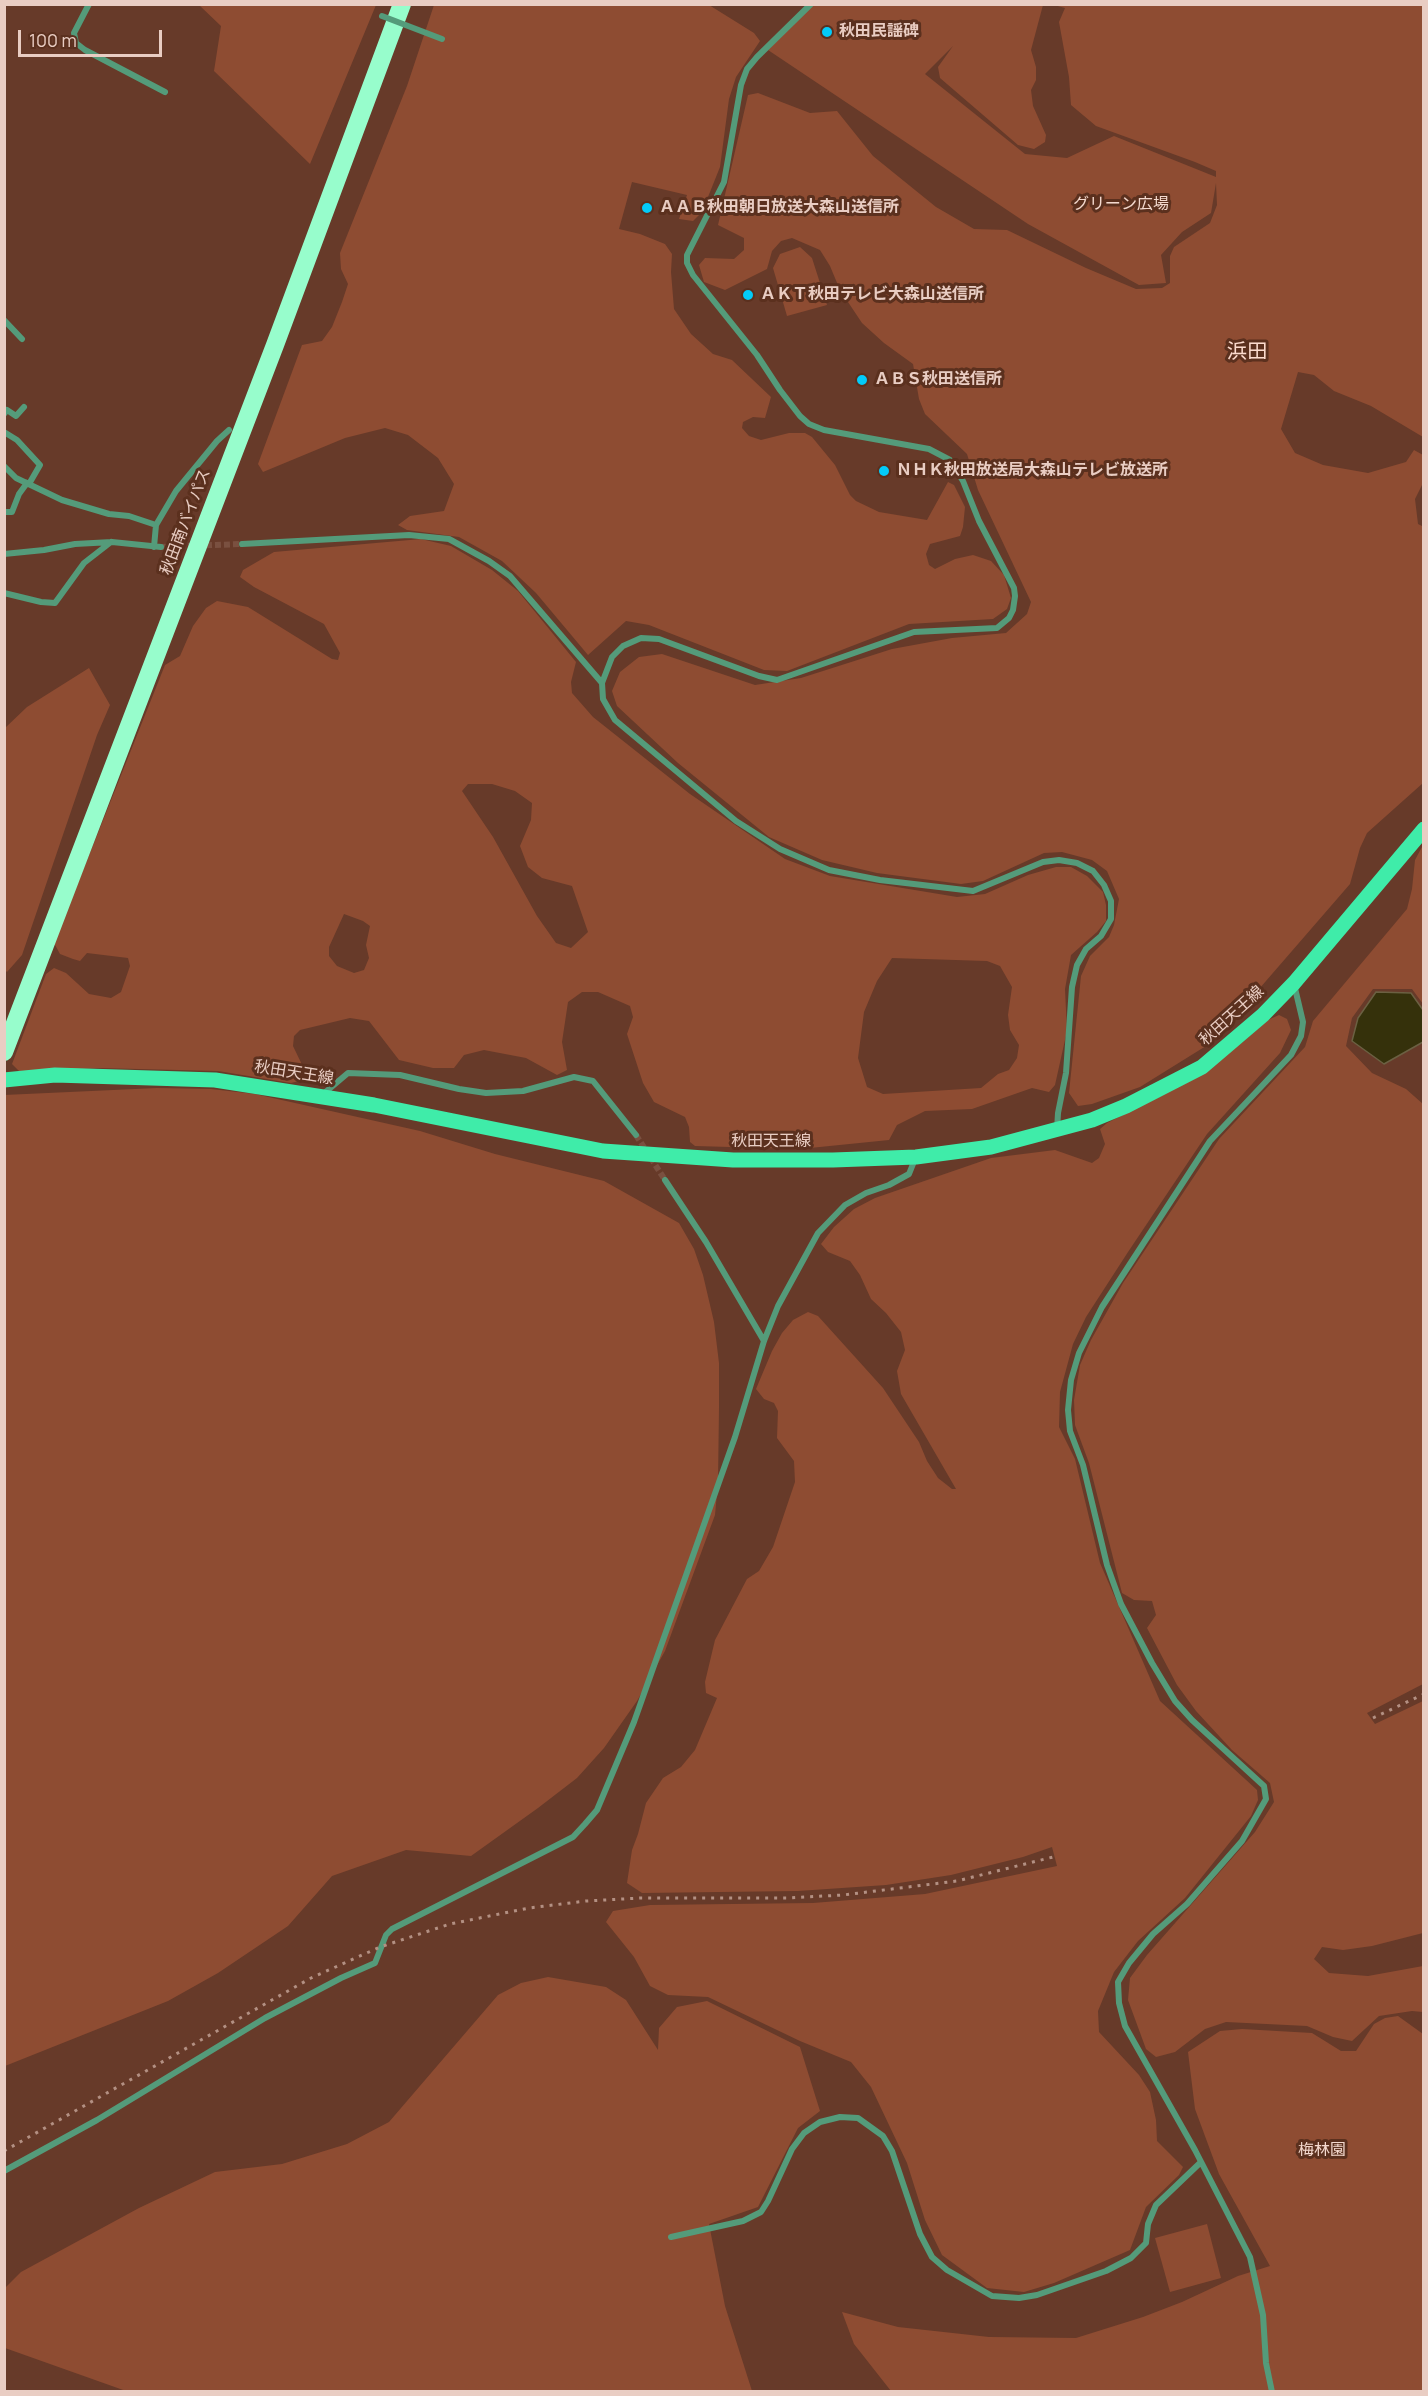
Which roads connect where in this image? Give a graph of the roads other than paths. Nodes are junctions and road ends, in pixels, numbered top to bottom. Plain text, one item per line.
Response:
1 (89, 4) edge
2 (402, 4) edge
3 (811, 4) edge
4 (382, 16) dead end
5 (442, 39) dead end
6 (165, 92) dead end
7 (4, 321) edge
8 (22, 339) dead end
9 (24, 406) dead end
10 (4, 414) edge
11 (229, 430) dead end
12 (4, 432) edge
13 (4, 466) edge
14 (28, 483) junction
15 (4, 512) edge
16 (156, 525) junction
17 (112, 542) junction
18 (242, 544) tunnel mouth
19 (4, 554) edge
20 (4, 592) edge
21 (602, 683) junction
22 (1424, 829) edge
23 (1294, 983) junction
24 (4, 1052) edge
25 (4, 1080) edge
26 (321, 1095) junction
27 (1057, 1130) junction
28 (636, 1135) tunnel mouth
29 (916, 1157) junction
30 (665, 1179) tunnel mouth
31 (764, 1341) junction
32 (1200, 2162) junction
33 (4, 2171) edge
34 (671, 2237) dead end
35 (1272, 2391) edge

1 - 6 street
2 - 24 highway, 秋田南バイパス
3 - 21 street
4 - 5 street, bridge
7 - 8 street
9 - 10 street
11 - 16 street
12 - 14 street
13 - 14 street
14 - 15 street
14 - 16 street
16 - 17 street
17 - 19 street
17 - 20 street
18 - 21 street
21 - 27 street
22 - 23 main road, 秋田天王線
23 - 27 main road, 秋田天王線
23 - 32 street
25 - 26 main road, 秋田天王線
26 - 28 street
26 - 29 main road, 秋田天王線
27 - 29 main road, 秋田天王線
29 - 31 street
30 - 31 street
31 - 33 street
32 - 34 street
32 - 35 street

